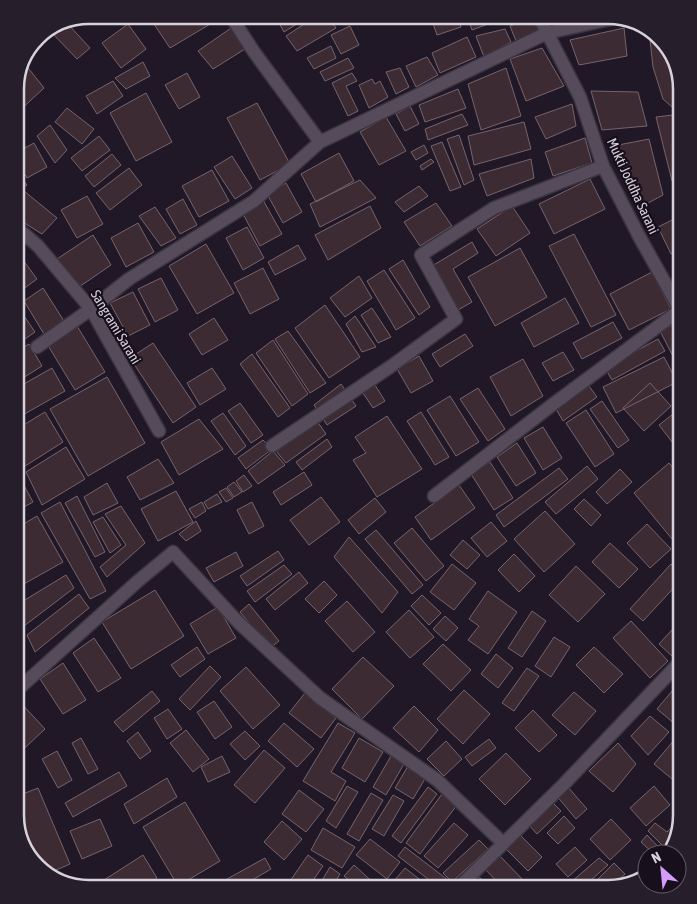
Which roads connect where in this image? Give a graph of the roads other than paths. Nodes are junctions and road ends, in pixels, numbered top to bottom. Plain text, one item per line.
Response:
1 (236, 24) edge
2 (542, 24) edge
3 (588, 24) edge
4 (547, 33) junction
5 (320, 142) junction
6 (604, 166) junction
7 (24, 234) edge
8 (673, 298) edge
9 (91, 309) junction
10 (673, 318) edge
11 (37, 347) dead end
12 (159, 431) dead end
13 (272, 446) dead end
14 (434, 496) dead end
15 (673, 669) edge
16 (24, 684) edge
17 (503, 843) junction
18 (466, 880) edge

1 - 5 street
2 - 4 street, Mukti Joddha Sarani
3 - 4 street
4 - 5 street
4 - 6 street, Mukti Joddha Sarani
5 - 9 street
6 - 8 street, Mukti Joddha Sarani
6 - 13 street
7 - 9 street, Sangrami Sarani
9 - 11 street
9 - 12 street, Sangrami Sarani
10 - 14 street
15 - 17 street
16 - 17 street
17 - 18 street

